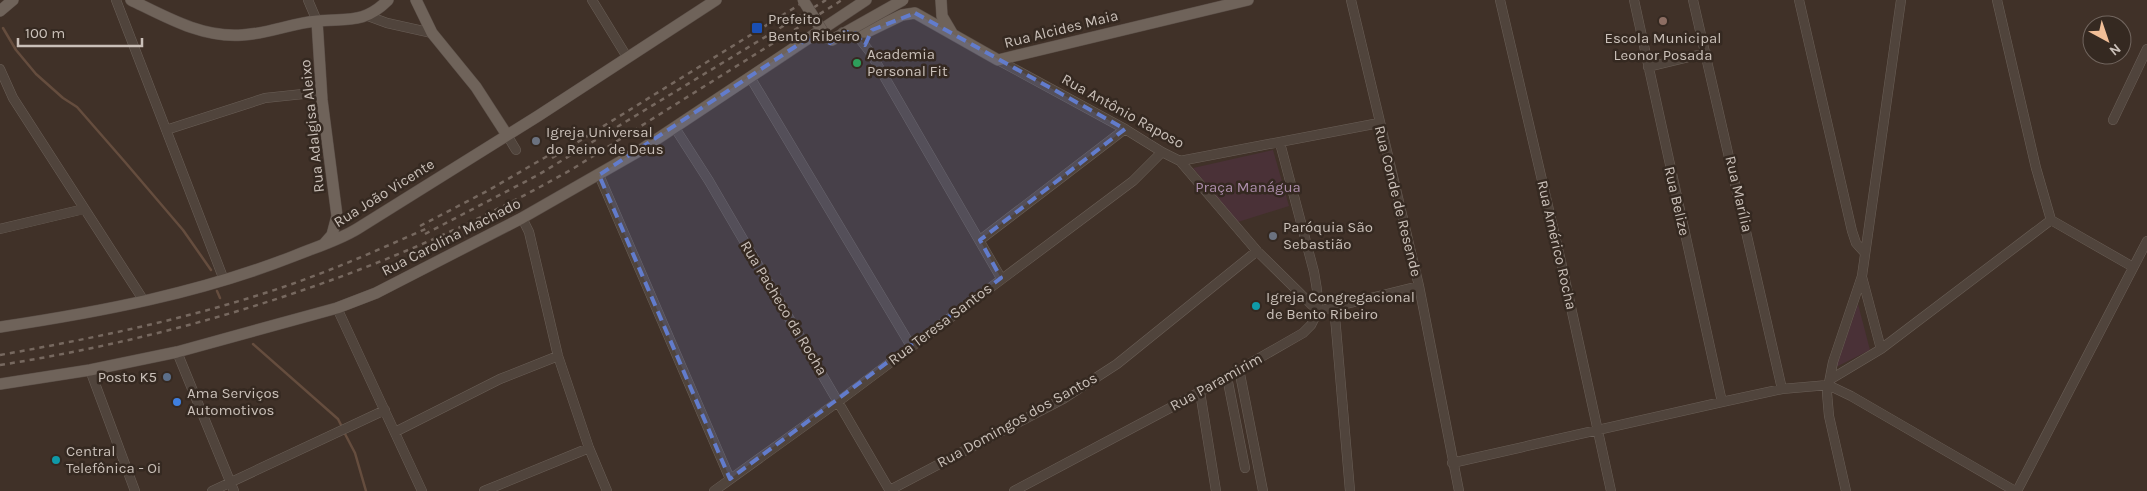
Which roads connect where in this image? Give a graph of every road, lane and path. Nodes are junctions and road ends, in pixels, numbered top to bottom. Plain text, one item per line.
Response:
1 (13, 0) edge
2 (116, 0) edge
3 (131, 0) edge
4 (308, 0) edge
5 (388, 0) edge
6 (416, 0) edge
7 (592, 0) edge
8 (716, 0) edge
9 (803, 0) edge
10 (866, 0) edge
11 (903, 0) edge
12 (947, 0) edge
13 (1248, 0) edge
14 (1350, 0) edge
15 (1500, 0) edge
16 (1634, 0) edge
17 (1694, 0) edge
18 (1799, 0) edge
19 (1901, 0) edge
20 (1997, 0) edge
21 (702, 4) edge
22 (941, 6) edge
23 (0, 11) edge
24 (368, 16) junction
25 (317, 21) junction
26 (872, 30) junction
27 (952, 32) junction
28 (432, 33) junction
29 (855, 33) junction
30 (807, 39) junction
31 (2147, 49) edge
32 (870, 52) junction
33 (1706, 53) junction
34 (627, 58) junction
35 (998, 60) junction
36 (1648, 67) junction
37 (0, 69) edge
38 (750, 77) junction
39 (322, 92) junction
40 (2113, 120) dead end
41 (1379, 123) junction
42 (675, 128) junction
43 (1125, 129) junction
44 (166, 130) junction
45 (507, 135) junction
46 (1280, 143) junction
47 (516, 150) dead end
48 (1162, 152) junction
49 (1180, 162) junction
50 (599, 175) junction
51 (84, 209) junction
52 (337, 216) junction
53 (522, 218) junction
54 (2050, 220) junction
55 (0, 229) edge
56 (357, 229) junction
57 (980, 240) junction
58 (2147, 241) edge
59 (322, 245) junction
60 (1257, 251) junction
61 (1865, 253) junction
62 (2133, 267) junction
63 (1862, 276) junction
64 (1001, 278) junction
65 (224, 280) junction
66 (1419, 286) junction
67 (144, 302) junction
68 (1334, 305) junction
69 (337, 308) junction
70 (1318, 311) junction
71 (0, 327) edge
72 (911, 346) junction
73 (1881, 349) junction
74 (177, 352) junction
75 (558, 356) junction
76 (1239, 369) junction
77 (90, 370) junction
78 (1227, 376) junction
79 (1829, 382) junction
80 (0, 384) edge
81 (1782, 389) junction
82 (1200, 392) junction
83 (839, 401) junction
84 (1722, 402) junction
85 (385, 410) junction
86 (1597, 430) junction
87 (394, 432) junction
88 (589, 448) junction
89 (1452, 463) junction
90 (1245, 468) dead end
91 (730, 479) junction
92 (232, 487) edge
93 (135, 491) edge
94 (212, 491) edge
95 (422, 491) edge
96 (484, 491) edge
97 (607, 491) edge
98 (714, 491) edge
99 (890, 491) edge
100 (1014, 491) edge
101 (1216, 491) edge
102 (1263, 491) edge
103 (1350, 491) edge
104 (1459, 491) edge
105 (1611, 491) edge
106 (1846, 491) edge
107 (2016, 491) edge

1 - 23 main road
2 - 44 street
3 - 25 main road
4 - 25 street, Rua Adalgisa Aleixo
5 - 24 main road
6 - 28 main road
7 - 34 street
8 - 21 main road, Rua João Vicente
9 - 11 main road, bridge
10 - 30 main road, Rua Carolina Machado
12 - 22 main road
13 - 35 main road, Rua Alcides Maia
14 - 41 street, Rua Conde de Resende
15 - 86 street, Rua Américo Rocha
16 - 36 street, Rua Belize
17 - 33 street, Rua Marília
18 - 61 street
19 - 61 street
20 - 54 street
21 - 34 main road, Rua João Vicente
22 - 27 main road
24 - 25 main road
24 - 28 street
25 - 39 main road, Rua Adalgisa Aleixo
26 - 27 main road, Rua Antônio Raposo
26 - 29 main road, Rua Antônio Raposo
26 - 32 street
27 - 35 main road, Rua Antônio Raposo
28 - 45 main road
29 - 30 main road, Rua Antônio Raposo
29 - 32 street
30 - 38 main road, Rua Carolina Machado
31 - 40 street
32 - 57 street
33 - 36 street
33 - 81 street, Rua Marília
34 - 45 main road, Rua João Vicente
35 - 43 street, Rua Antônio Raposo
36 - 84 street, Rua Belize
37 - 51 street
38 - 42 main road, Rua Carolina Machado
38 - 72 street
39 - 44 street
39 - 52 main road, Rua Adalgisa Aleixo
41 - 46 street, Rua Antônio Raposo
41 - 66 street, Rua Conde de Resende
42 - 50 main road, Rua Carolina Machado
42 - 83 street, Rua Pacheco da Rocha
43 - 48 street, Rua Antônio Raposo
43 - 57 street
44 - 65 street
45 - 47 street
45 - 56 main road, Rua João Vicente
46 - 49 street, Rua Antônio Raposo
46 - 70 street
48 - 49 street, Rua Antônio Raposo
48 - 64 street, Rua Teresa Santos
49 - 60 street
50 - 53 main road, Rua Carolina Machado
50 - 91 street
51 - 55 street
51 - 67 street
52 - 56 main road
52 - 59 main road, Rua Adalgisa Aleixo
53 - 69 main road, Rua Carolina Machado
53 - 75 street
54 - 62 street
54 - 73 street
56 - 59 main road, Rua João Vicente
57 - 64 street
58 - 62 street
59 - 65 main road, Rua João Vicente
60 - 70 street
60 - 99 street, Rua Domingos dos Santos
61 - 63 street
62 - 107 street
63 - 73 street
63 - 79 street
64 - 72 street, Rua Teresa Santos
65 - 67 main road, Rua João Vicente
66 - 68 street
66 - 89 street, Rua Conde de Resende
67 - 71 main road, Rua João Vicente
68 - 70 street
68 - 103 street
69 - 74 main road, Rua Carolina Machado
69 - 85 street
70 - 76 street, Rua Paramirim
72 - 83 street, Rua Teresa Santos
73 - 79 street
74 - 77 main road, Rua Carolina Machado
74 - 92 street
75 - 87 street
75 - 88 street
76 - 78 street, Rua Paramirim
76 - 102 street
77 - 80 main road, Rua Carolina Machado
77 - 93 street
78 - 82 street, Rua Paramirim
78 - 90 street
79 - 81 street
79 - 106 street
79 - 107 street
81 - 84 street
82 - 100 street, Rua Paramirim
82 - 101 street
83 - 91 street, Rua Teresa Santos
83 - 99 street, Rua Pacheco da Rocha
84 - 86 street
85 - 87 street
85 - 92 street
86 - 89 street
86 - 105 street, Rua Américo Rocha
87 - 95 street
88 - 96 street
88 - 97 street
89 - 104 street, Rua Conde de Resende
91 - 98 street, Rua Teresa Santos
92 - 94 street

